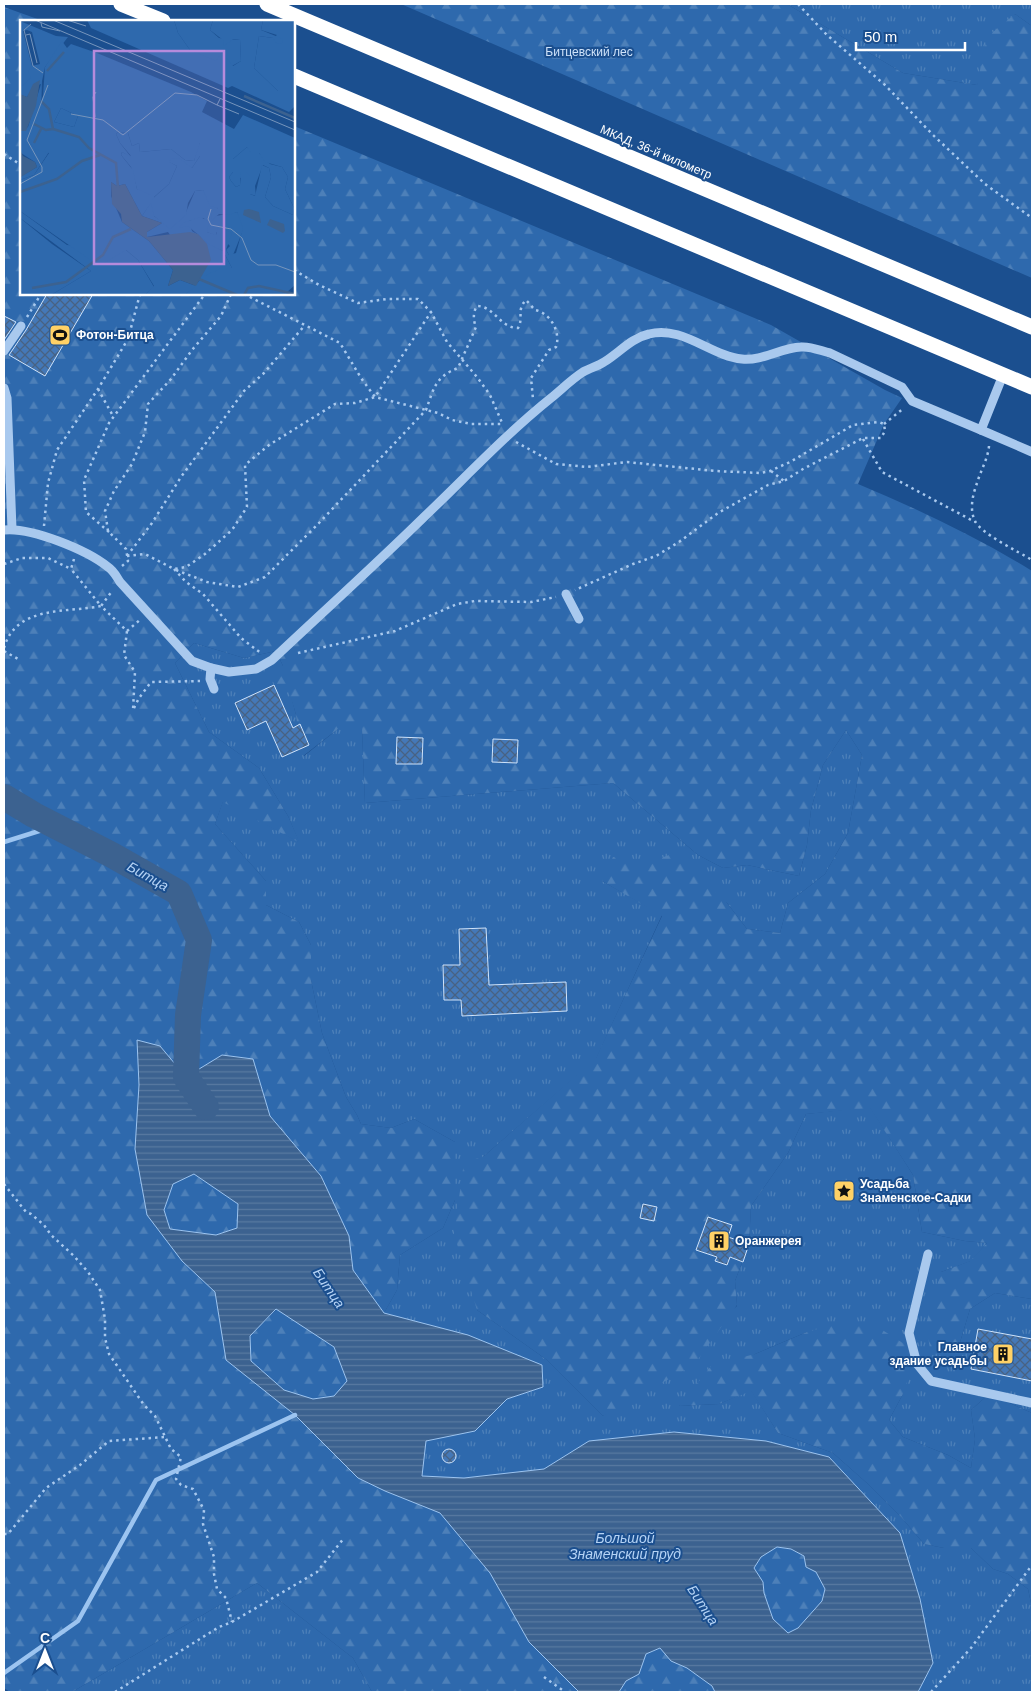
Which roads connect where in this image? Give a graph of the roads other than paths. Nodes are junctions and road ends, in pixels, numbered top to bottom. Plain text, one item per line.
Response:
1 (121, 4) edge
2 (267, 4) edge
3 (161, 20) edge
4 (295, 76) edge
5 (21, 326) road end
6 (1032, 327) edge
7 (4, 351) edge
8 (1003, 375) junction
9 (1032, 387) edge
10 (4, 388) edge
11 (981, 430) junction
12 (1032, 452) edge
13 (8, 530) edge
14 (566, 594) road end
15 (579, 620) dead end
16 (211, 668) junction
17 (214, 689) dead end
18 (928, 1254) dead end
19 (1032, 1403) edge

1 - 3 highway
2 - 6 highway, МКАД, 36-й километр
4 - 8 highway
5 - 7 lane
8 - 9 highway
8 - 11 lane
10 - 13 lane
11 - 12 lane
11 - 16 lane
13 - 16 lane
14 - 15 lane
16 - 17 lane
18 - 19 lane

